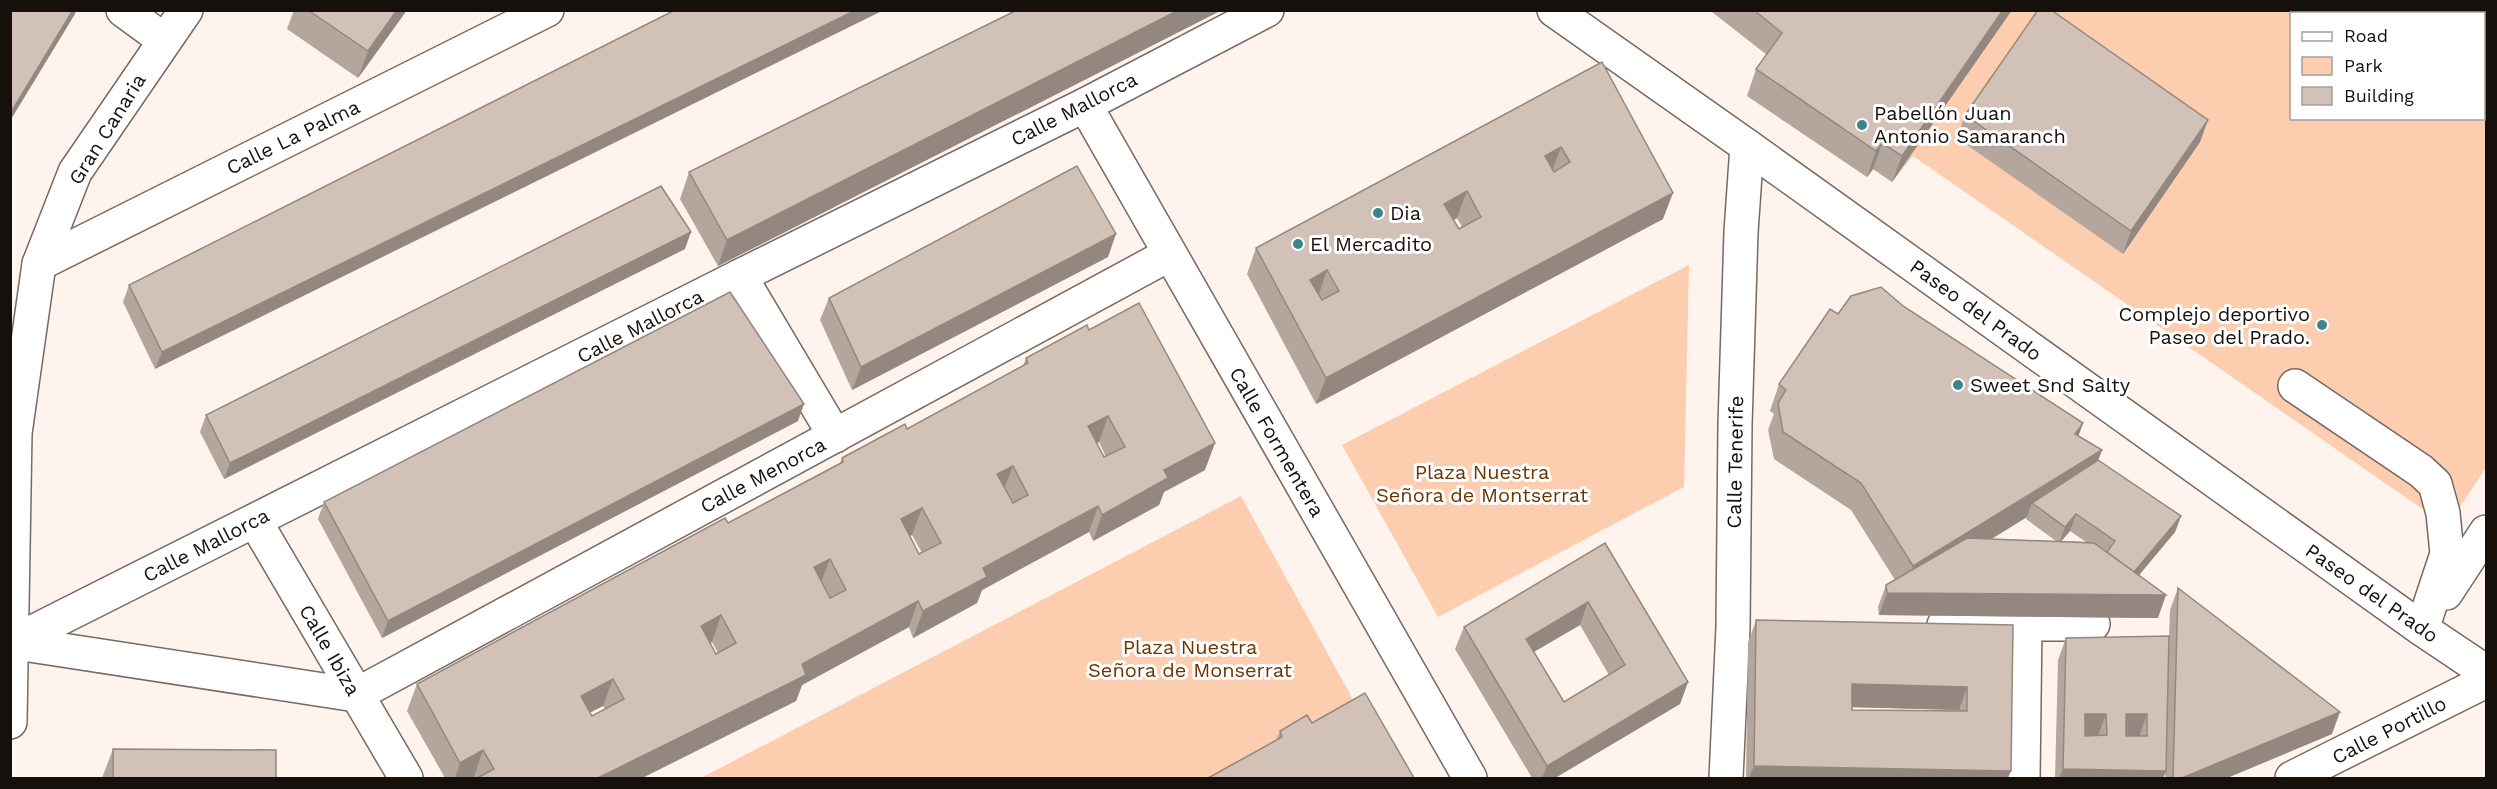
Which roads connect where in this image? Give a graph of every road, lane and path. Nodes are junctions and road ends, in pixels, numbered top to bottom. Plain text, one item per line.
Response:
1 (123, 10) edge
2 (186, 10) edge
3 (548, 10) edge
4 (1267, 10) edge
5 (1554, 10) edge
6 (164, 40) junction
7 (1085, 105) junction
8 (1747, 146) junction
9 (1170, 254) junction
10 (39, 264) junction
11 (740, 276) junction
12 (2295, 386) dead end
13 (835, 436) junction
14 (255, 521) junction
15 (2487, 532) edge
16 (2025, 624) junction
17 (2093, 624) edge
18 (1913, 625) edge
19 (1733, 627) junction
20 (1768, 627) edge
21 (2422, 629) junction
22 (12, 642) edge
23 (2487, 672) edge
24 (2487, 681) edge
25 (356, 694) junction
26 (10, 722) edge
27 (406, 778) edge
28 (1470, 778) edge
29 (1726, 778) edge
30 (2023, 778) edge
31 (2295, 778) edge

1 - 6 street
2 - 6 street, Gran Canaria
3 - 10 street, Calle La Palma
4 - 7 street, Calle Mallorca
5 - 8 street, Paseo del Prado
6 - 10 street, Gran Canaria
7 - 9 street, Calle Formentera
7 - 11 street, Calle Mallorca
8 - 19 street, Calle Tenerife
8 - 21 street, Paseo del Prado
9 - 13 street, Calle Menorca
9 - 28 street, Calle Formentera
10 - 22 street, Gran Canaria
11 - 13 street
11 - 14 street, Calle Mallorca
12 - 21 street
13 - 25 street, Calle Menorca
14 - 22 street, Calle Mallorca
14 - 25 street, Calle Ibiza
15 - 21 street
16 - 17 street
16 - 18 street
16 - 30 street
19 - 20 street
19 - 29 street, Calle Tenerife
21 - 23 street, Paseo del Prado
22 - 25 street
22 - 26 street, Gran Canaria
24 - 31 street, Calle Portillo
25 - 27 street, Calle Ibiza

